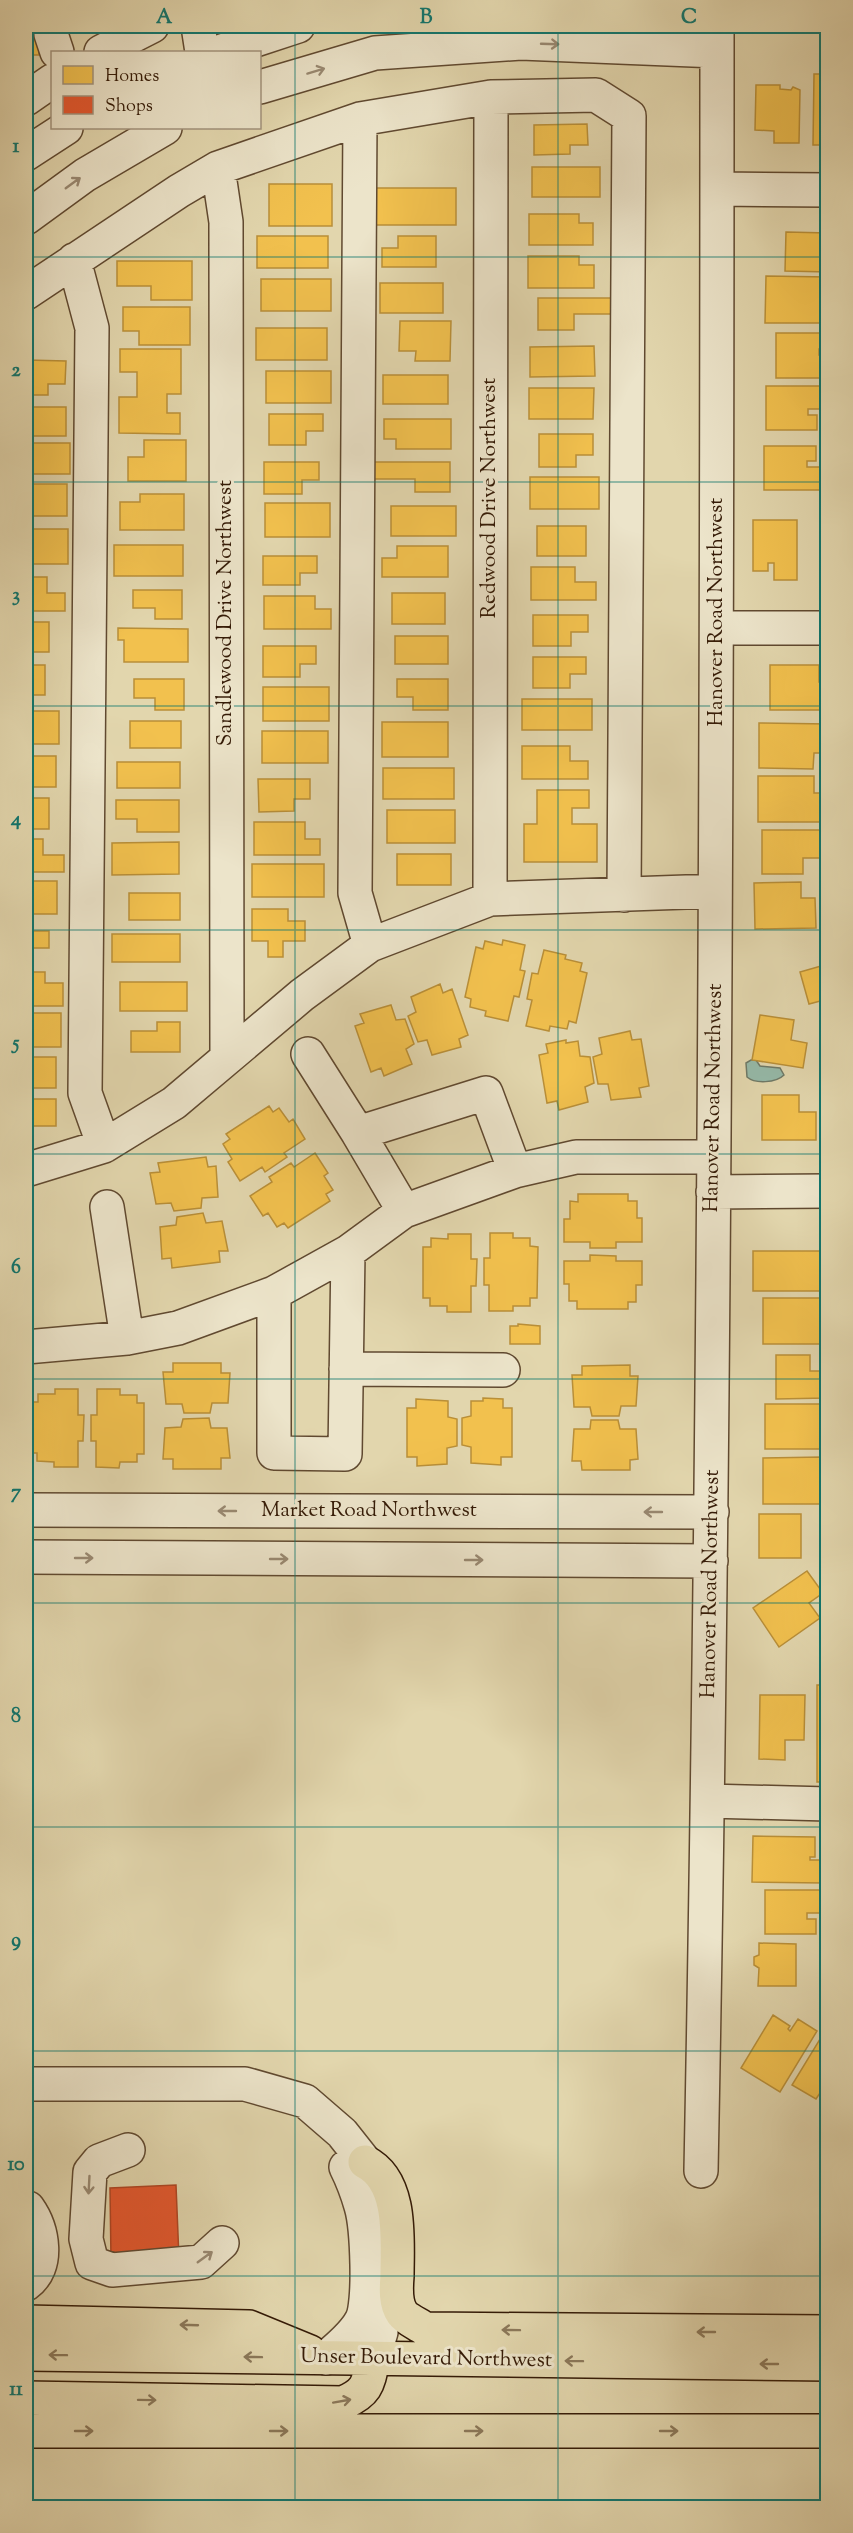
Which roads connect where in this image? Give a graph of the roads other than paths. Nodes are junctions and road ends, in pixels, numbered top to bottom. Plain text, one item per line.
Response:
1 (51, 26) edge
2 (152, 26) edge
3 (198, 26) edge
4 (298, 26) edge
5 (717, 38) edge
6 (57, 51) edge
7 (103, 51) edge
8 (202, 51) edge
9 (222, 51) edge
10 (51, 82) edge
11 (261, 87) edge
12 (491, 97) junction
13 (26, 99) edge
14 (360, 120) junction
15 (64, 129) edge
16 (163, 129) edge
17 (26, 154) edge
18 (218, 168) junction
19 (718, 189) junction
20 (828, 190) edge
21 (26, 218) edge
22 (74, 260) junction
23 (26, 293) edge
24 (717, 628) junction
25 (828, 628) edge
26 (715, 891) junction
27 (624, 895) junction
28 (490, 899) junction
29 (370, 945) junction
30 (308, 1054) dead end
31 (226, 1058) junction
32 (358, 1133) junction
33 (104, 1146) junction
34 (713, 1157) junction
35 (26, 1170) edge
36 (515, 1171) junction
37 (828, 1191) edge
38 (713, 1192) junction
39 (107, 1207) dead end
40 (404, 1211) junction
41 (348, 1252) junction
42 (274, 1293) junction
43 (127, 1338) junction
44 (26, 1347) edge
45 (346, 1369) junction
46 (503, 1370) dead end
47 (26, 1510) edge
48 (712, 1512) junction
49 (26, 1557) edge
50 (711, 1561) junction
51 (708, 1801) junction
52 (828, 1804) edge
53 (26, 2084) edge
54 (286, 2096) junction
55 (128, 2150) dead end
56 (364, 2162) junction
57 (701, 2171) dead end
58 (28, 2208) dead end
59 (222, 2243) dead end
60 (26, 2284) edge
61 (26, 2322) edge
62 (828, 2332) edge
63 (26, 2354) edge
64 (326, 2358) junction
65 (373, 2359) junction
66 (828, 2364) edge
67 (26, 2398) edge
68 (26, 2431) edge
69 (828, 2431) edge

1 - 6 street
2 - 7 street
3 - 8 street
4 - 9 street
11 -> 5 street
5 - 19 street, Hanover Road Northwest
10 - 13 street
12 - 14 street
12 - 27 street
12 - 28 street, Redwood Drive Northwest
14 - 18 street
14 - 29 street
15 - 17 street
21 -> 16 street
18 - 22 street
18 - 31 street, Sandlewood Drive Northwest
19 - 20 street
19 - 24 street, Hanover Road Northwest
22 - 23 street
22 - 33 street
24 - 25 street
24 - 26 street, Hanover Road Northwest
26 - 27 street
26 - 34 street, Hanover Road Northwest
27 - 28 street
28 - 29 street
29 - 31 street
30 - 32 street
31 - 33 street
32 - 36 street
32 - 40 street
33 - 35 street
34 - 36 street
34 - 38 street, Hanover Road Northwest
36 - 40 street
37 - 38 street
38 - 48 street, Hanover Road Northwest
39 - 43 street
40 - 41 street
41 - 42 street
41 - 45 street
42 - 43 street
42 - 45 street
43 - 44 street
45 - 46 street
48 -> 47 street, Market Road Northwest
48 - 50 street, Hanover Road Northwest
49 -> 50 street
50 - 51 street, Hanover Road Northwest
51 - 52 street
51 - 57 street, Hanover Road Northwest
53 - 54 street
54 - 56 street
54 - 64 street
55 -> 59 street
62 -> 56 main road
56 - 65 street
58 - 60 street
64 -> 61 main road
64 -> 63 main road, Unser Boulevard Northwest
64 - 65 main road, Unser Boulevard Northwest
66 -> 65 main road, Unser Boulevard Northwest
67 -> 65 main road
68 -> 69 main road

